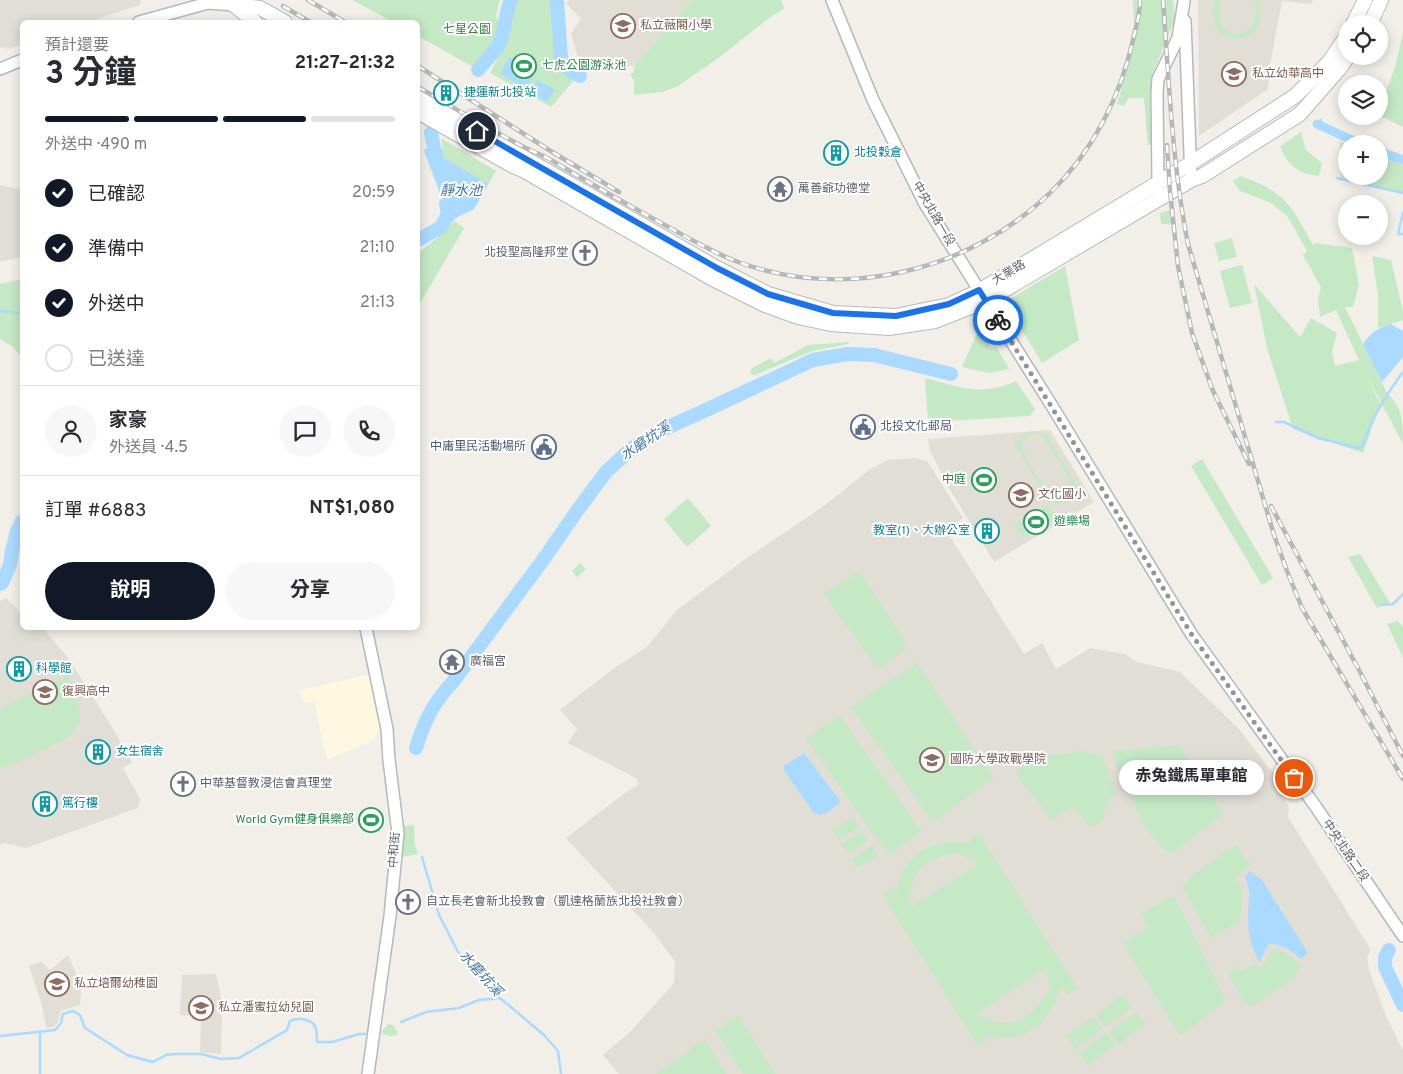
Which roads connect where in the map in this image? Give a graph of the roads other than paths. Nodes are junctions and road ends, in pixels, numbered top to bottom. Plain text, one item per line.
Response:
1 (197, 0) edge
2 (832, 0) edge
3 (1364, 0) edge
4 (1380, 0) edge
5 (1184, 1) edge
6 (233, 2) edge
7 (186, 8) junction
8 (1357, 15) edge
9 (1374, 15) edge
10 (146, 20) edge
11 (242, 20) edge
12 (253, 20) edge
13 (281, 20) edge
14 (1338, 49) edge
15 (20, 61) edge
16 (1342, 65) edge
17 (0, 69) edge
18 (420, 98) edge
19 (420, 113) edge
20 (1191, 164) junction
21 (1190, 180) junction
22 (1158, 184) junction
23 (1153, 203) junction
24 (983, 296) junction
25 (1058, 415) joint
26 (366, 630) edge
27 (1402, 935) edge
28 (368, 1074) edge

1 - 7 street
2 - 24 street, 中央北路一段
3 - 8 main road
4 - 9 main road
5 - 20 street
5 - 22 street
6 - 7 street
6 - 11 street
6 - 12 main road
6 - 13 main road
7 - 10 street
14 - 20 main road, 大業路
15 - 17 street
16 - 21 main road, 大業路
18 - 24 main road, 大業路
19 - 24 main road, 大業路
20 - 21 street
20 - 22 main road, 大業路
21 - 23 main road, 大業路
22 - 23 street
22 - 24 main road, 大業路
23 - 24 main road, 大業路
24 - 25 street, 中央北路一段
25 - 27 street, 中央北路二段
26 - 28 street, 中和街

